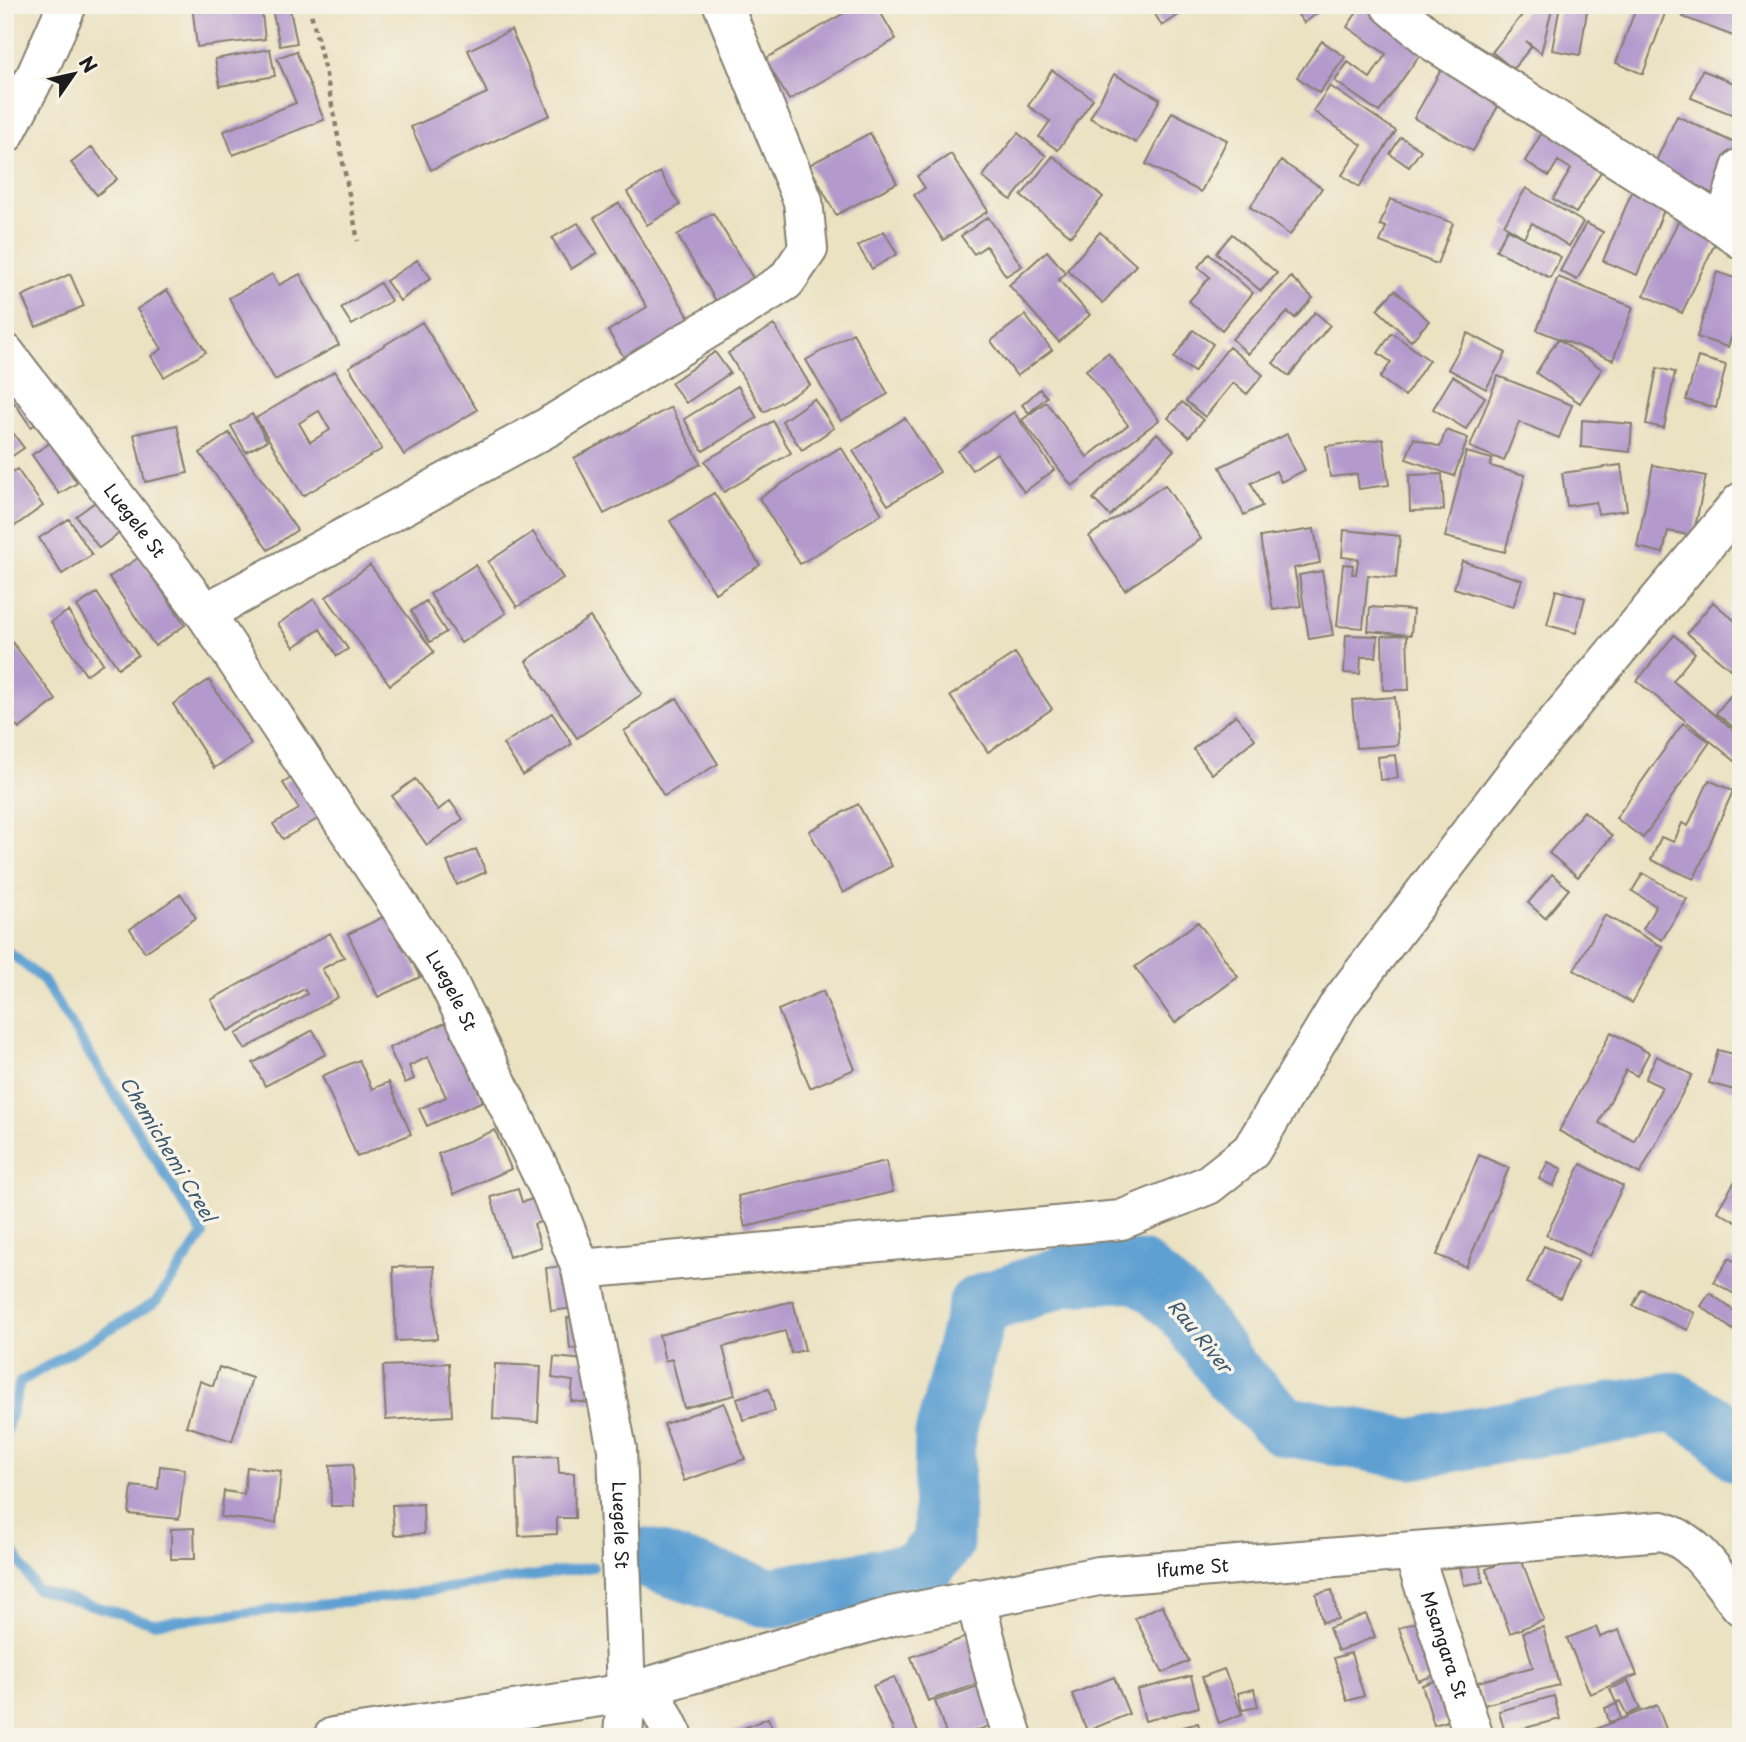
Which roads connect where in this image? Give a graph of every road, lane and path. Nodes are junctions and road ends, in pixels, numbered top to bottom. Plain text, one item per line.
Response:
1 (67, 5) edge
2 (309, 5) edge
3 (723, 5) edge
4 (1390, 5) edge
5 (5, 134) edge
6 (1741, 168) edge
7 (1732, 232) edge
8 (358, 241) dead end
9 (5, 352) edge
10 (1741, 502) edge
11 (205, 613) junction
12 (581, 1269) junction
13 (1413, 1552) junction
14 (975, 1598) junction
15 (1741, 1605) edge
16 (637, 1690) junction
17 (333, 1737) edge
18 (623, 1737) edge
19 (674, 1737) edge
20 (1013, 1737) edge
21 (1474, 1737) edge

1 - 5 street
2 - 8 path
3 - 11 street
4 - 7 street
6 - 7 street
9 - 11 street, Luegele St
10 - 12 street
11 - 12 street, Luegele St
12 - 16 street, Luegele St
13 - 14 street, Ifume St
13 - 15 street, Ifume St
13 - 21 street, Msangara St
14 - 16 street, Ifume St
14 - 20 street
16 - 17 street, Ifume St
16 - 18 street, Luegele St
16 - 19 street

